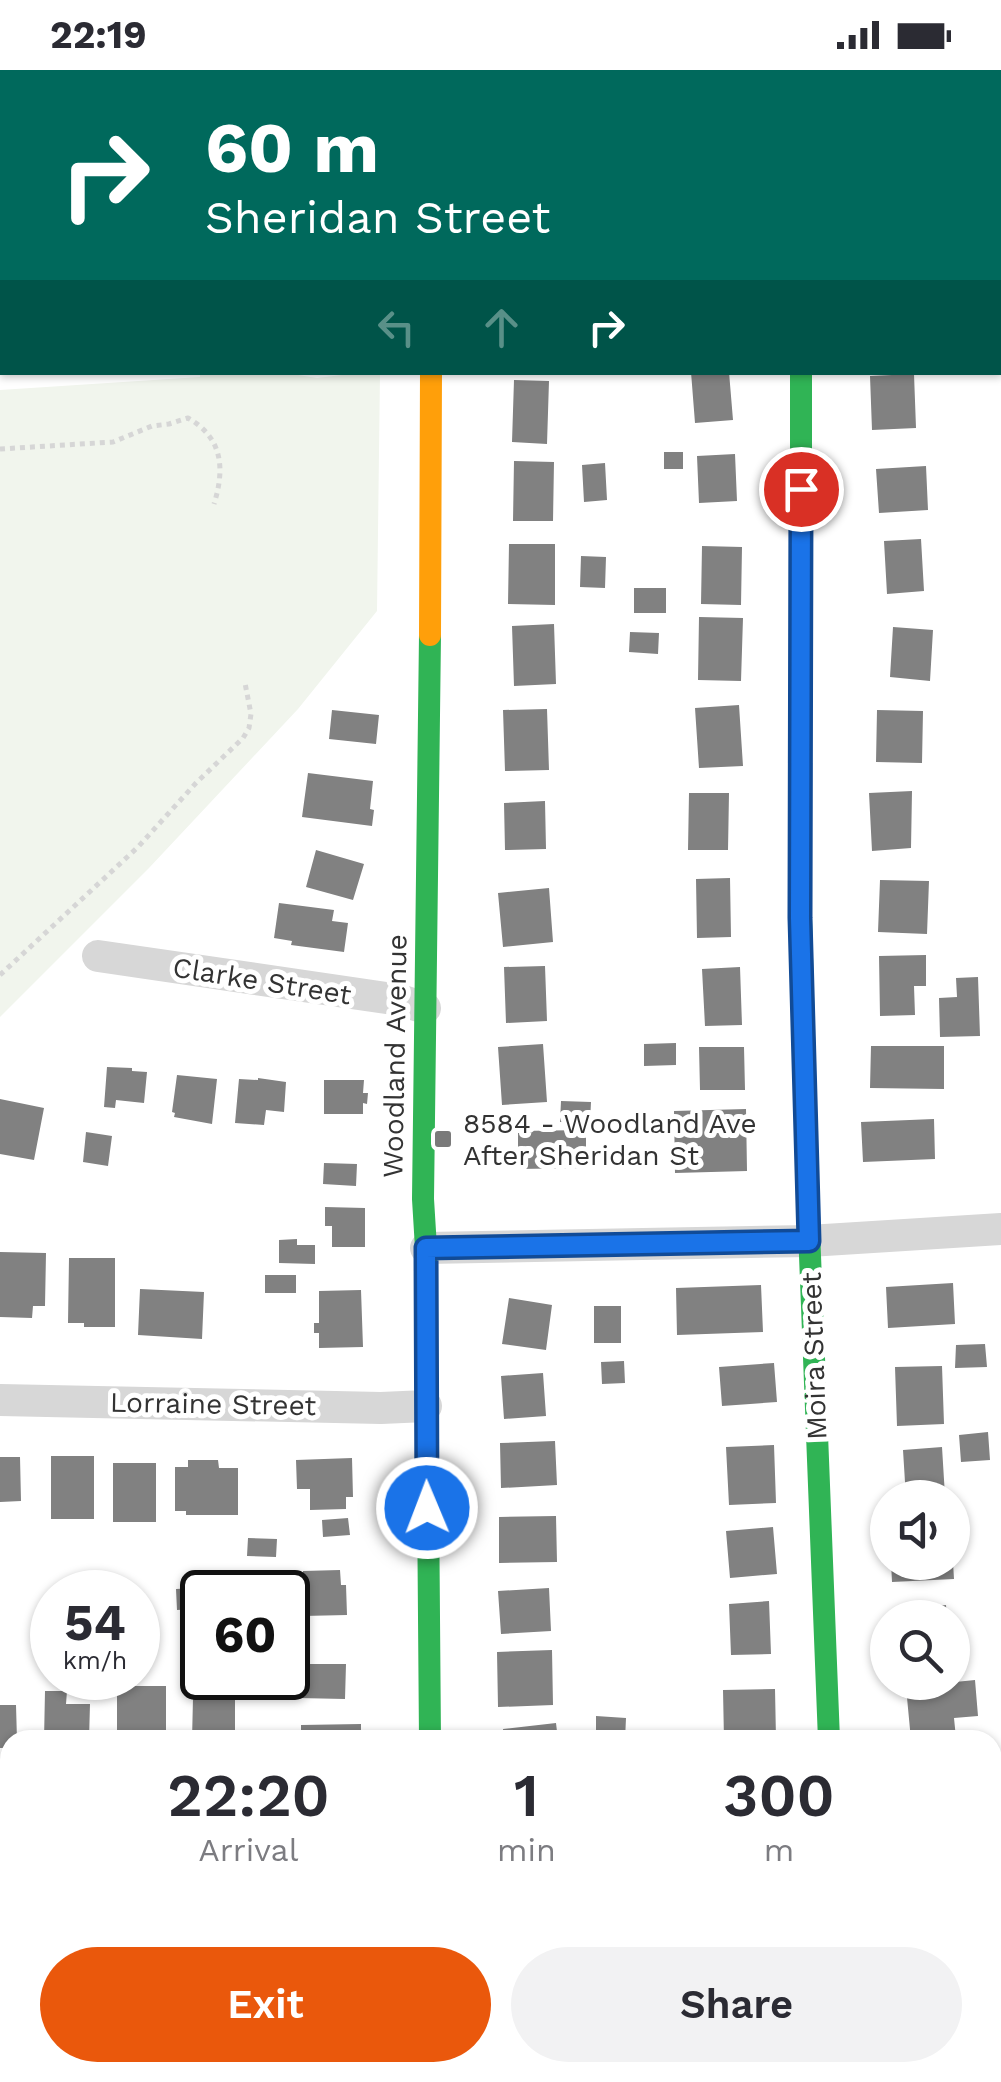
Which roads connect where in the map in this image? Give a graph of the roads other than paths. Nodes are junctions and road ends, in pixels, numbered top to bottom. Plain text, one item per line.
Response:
1 (431, 375) edge
2 (801, 375) edge
3 (98, 956) dead end
4 (426, 1008) junction
5 (1001, 1229) edge
6 (809, 1241) junction
7 (426, 1248) junction
8 (0, 1400) edge
9 (426, 1406) junction
10 (430, 1730) edge
11 (829, 1730) edge

1 - 4 main road, Woodland Avenue
2 - 6 main road, Moira Street
3 - 4 street, Clarke Street
4 - 7 main road, Woodland Avenue
5 - 6 street
6 - 7 street
6 - 11 main road, Moira Street
7 - 9 main road, Woodland Avenue
8 - 9 street, Lorraine Street
9 - 10 main road, Woodland Avenue

